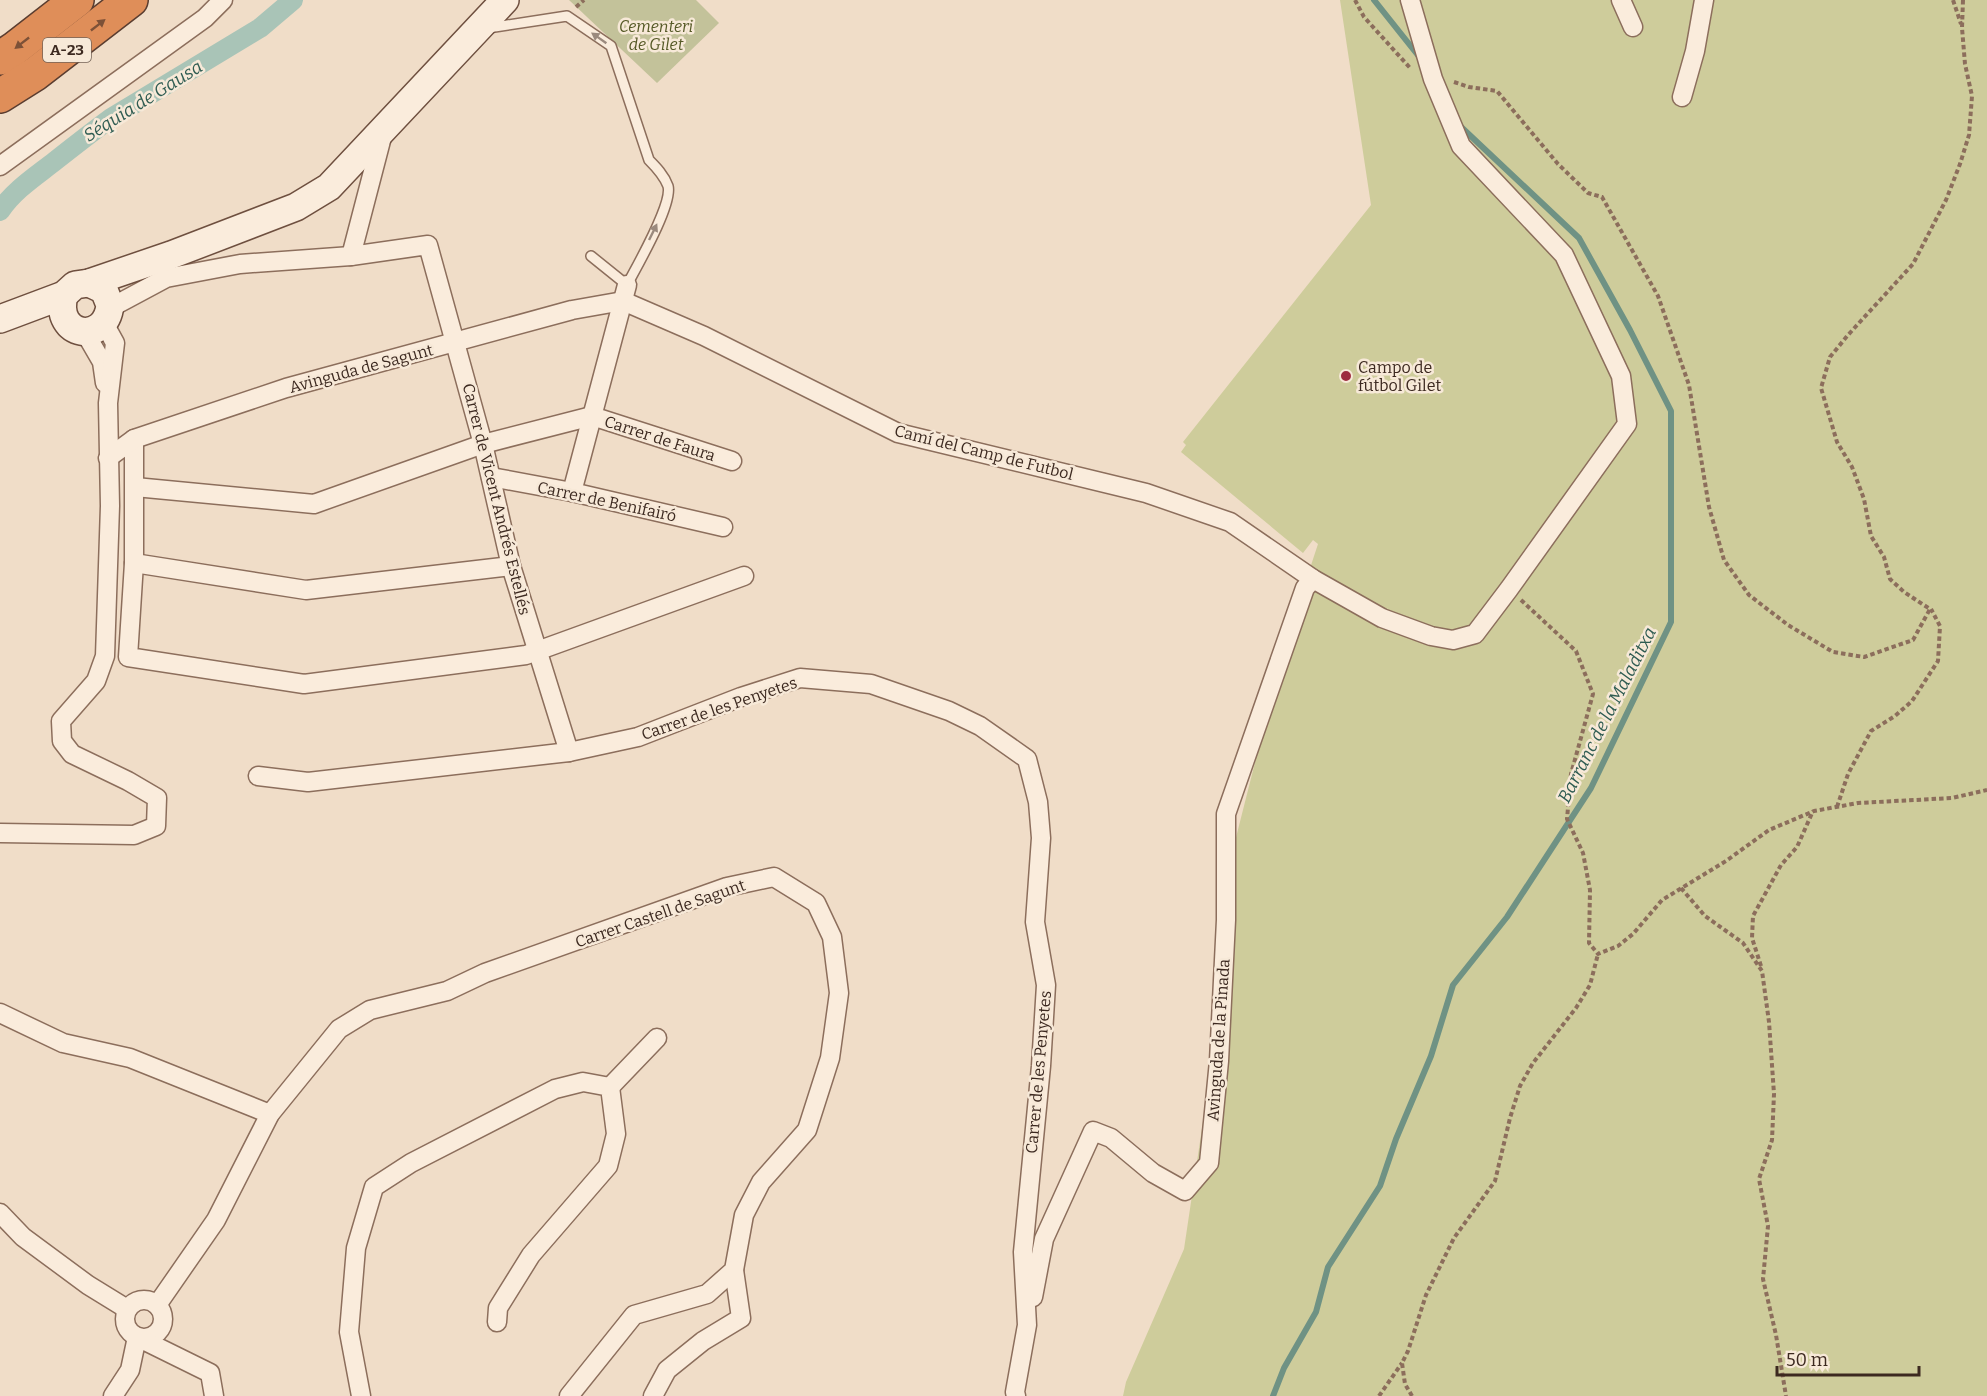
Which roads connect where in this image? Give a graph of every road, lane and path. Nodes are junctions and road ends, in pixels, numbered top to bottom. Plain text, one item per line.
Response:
1 (77, 0) edge
2 (131, 0) edge
3 (223, 0) edge
4 (505, 0) edge
5 (1355, 0) edge
6 (1410, 0) edge
7 (1621, 0) edge
8 (1704, 0) edge
9 (1953, 0) edge
10 (1963, 0) edge
11 (1633, 27) dead end
12 (1962, 28) junction
13 (477, 30) junction
14 (0, 58) edge
15 (1433, 79) junction
16 (0, 96) edge
17 (1682, 97) dead end
18 (384, 128) junction
19 (0, 166) edge
20 (171, 255) junction
21 (351, 256) junction
22 (591, 256) dead end
23 (625, 293) junction
24 (90, 314) junction
25 (0, 319) edge
26 (0, 325) edge
27 (456, 342) junction
28 (592, 416) junction
29 (134, 439) junction
30 (483, 444) junction
31 (108, 458) junction
32 (732, 461) dead end
33 (491, 477) junction
34 (135, 487) junction
35 (572, 492) junction
36 (723, 526) dead end
37 (134, 562) junction
38 (511, 566) junction
39 (744, 576) dead end
40 (1313, 579) junction
41 (1509, 589) junction
42 (1930, 609) junction
43 (537, 651) junction
44 (569, 752) junction
45 (258, 776) dead end
46 (1987, 790) edge
47 (1837, 807) junction
48 (1814, 811) junction
49 (0, 833) edge
50 (1681, 888) junction
51 (1598, 954) junction
52 (1762, 971) junction
53 (0, 1013) edge
54 (657, 1038) dead end
55 (610, 1087) junction
56 (270, 1114) junction
57 (0, 1213) edge
58 (734, 1270) junction
59 (157, 1305) junction
60 (127, 1309) junction
61 (497, 1322) dead end
62 (1027, 1325) junction
63 (136, 1337) junction
64 (1402, 1363) junction
65 (113, 1396) edge
66 (214, 1396) edge
67 (361, 1396) edge
68 (569, 1396) edge
69 (653, 1396) edge
70 (1016, 1396) edge
71 (1379, 1396) edge
72 (1412, 1396) edge
73 (1786, 1396) edge

1 -> 14 highway, A-23
16 -> 2 highway, A-23
3 - 19 street
4 - 13 street
5 - 15 path
6 - 15 street, Camí del Camp de Futbol
7 - 11 street
8 - 17 street
9 - 12 path
10 - 12 path
12 - 42 path
13 - 18 street
23 -> 13 lane
15 - 41 street, Camí del Camp de Futbol
15 - 42 path
18 - 20 street
18 - 21 street
20 - 24 street
20 - 24 street
21 - 24 street
21 - 27 street, Carrer de Vicent Andrés Estellés
22 - 23 lane
23 - 27 street, Avinguda de Sagunt
23 - 28 street
23 - 40 street, Camí del Camp de Futbol
24 - 25 street
24 - 26 street
24 - 31 street
27 - 29 street, Avinguda de Sagunt
27 - 30 street, Carrer de Vicent Andrés Estellés
28 - 30 street, Carrer de Faura
28 - 32 street, Carrer de Faura
28 - 35 street
29 - 31 street, Avinguda de Sagunt
29 - 34 street
30 - 33 street, Carrer de Vicent Andrés Estellés
30 - 34 street, Carrer de Faura
31 - 49 street
33 - 35 street, Carrer de Benifairó
33 - 38 street, Carrer de Vicent Andrés Estellés
34 - 37 street
35 - 36 street, Carrer de Benifairó
37 - 38 street
37 - 43 street
38 - 43 street, Carrer de Vicent Andrés Estellés
39 - 43 street
40 - 41 street, Camí del Camp de Futbol
40 - 62 street, Avinguda de la Pinada
41 - 51 path
42 - 47 path
43 - 44 street, Carrer de Vicent Andrés Estellés
44 - 45 street, Carrer de les Penyetes
44 - 62 street, Carrer de les Penyetes
46 - 47 path
47 - 48 path
48 - 50 path
48 - 52 path
50 - 51 path
50 - 52 path
51 - 64 path
52 - 73 path
53 - 56 street
54 - 55 street
55 - 61 street
55 - 67 street
56 - 58 street, Carrer Castell de Sagunt
56 - 59 street, Carrer Castell de Sagunt
57 - 60 street
58 - 68 street
58 - 69 street, Carrer Castell de Sagunt
59 - 60 street
59 - 63 street
60 - 63 street
62 - 70 street, Carrer de les Penyetes
63 - 65 street
63 - 66 street
64 - 71 path
64 - 72 path

